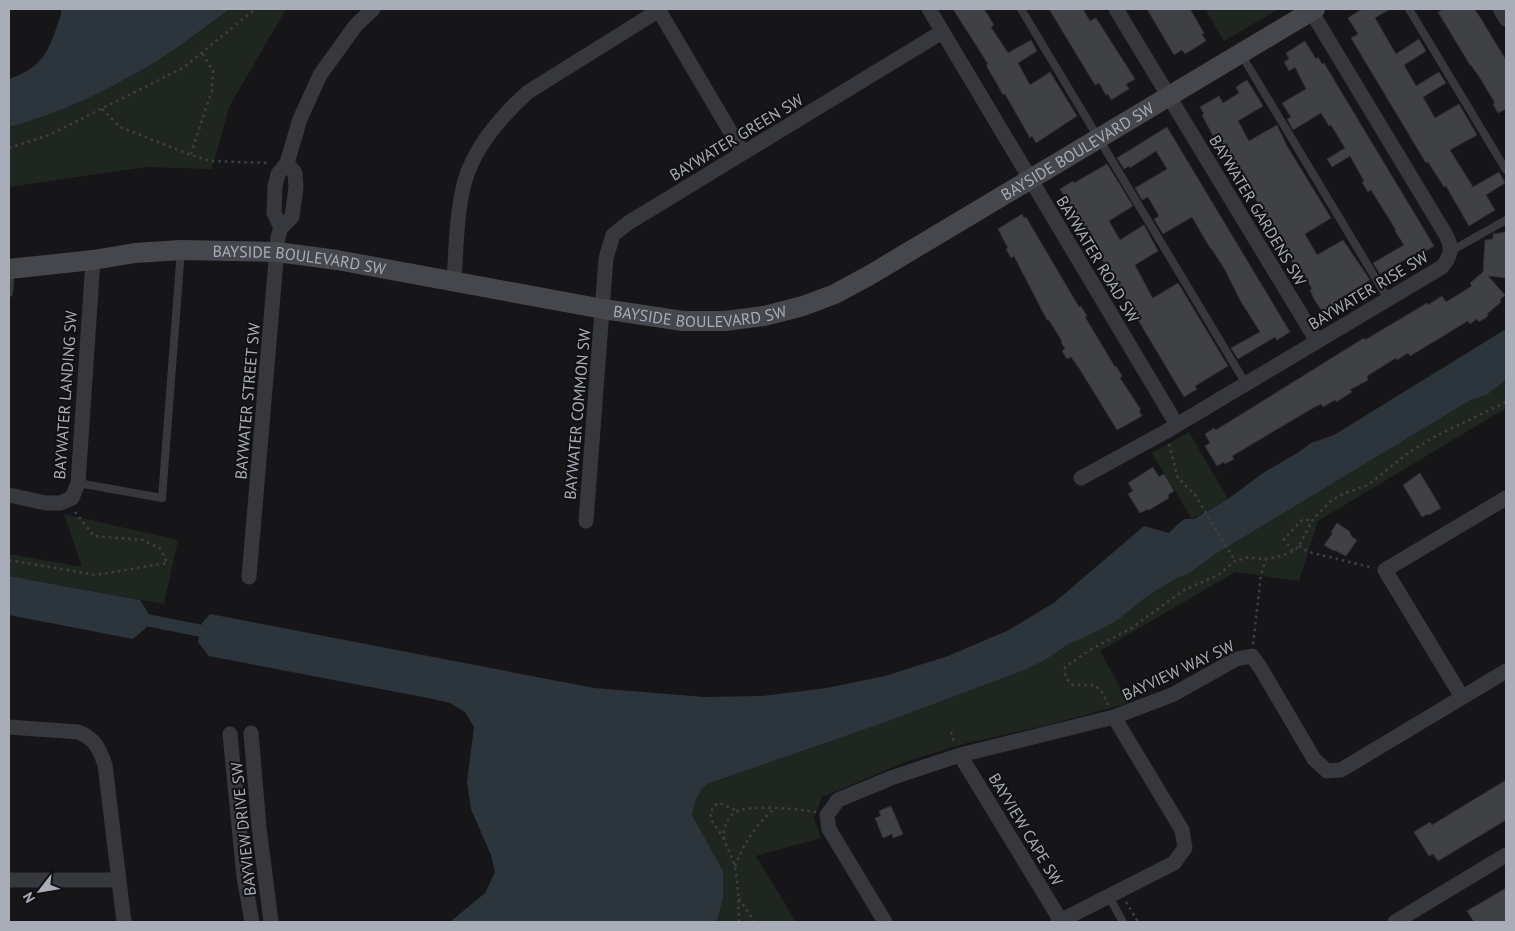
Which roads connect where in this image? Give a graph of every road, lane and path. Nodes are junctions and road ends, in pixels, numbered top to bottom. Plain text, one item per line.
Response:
1 (255, 9) edge
2 (373, 9) edge
3 (659, 9) edge
4 (928, 9) edge
5 (1021, 9) edge
6 (1116, 9) edge
7 (1409, 9) edge
8 (1500, 9) edge
9 (1313, 10) edge
10 (1506, 19) edge
11 (942, 32) junction
12 (202, 52) junction
13 (1241, 54) junction
14 (1169, 97) junction
15 (102, 109) junction
16 (1099, 139) junction
17 (9, 148) edge
18 (743, 153) junction
19 (191, 155) junction
20 (287, 164) junction
21 (1506, 170) edge
22 (1030, 180) junction
23 (1506, 220) edge
24 (281, 228) junction
25 (181, 250) junction
26 (1451, 251) junction
27 (277, 252) junction
28 (93, 260) junction
29 (10, 268) edge
30 (454, 281) junction
31 (9, 293) edge
32 (1388, 299) junction
33 (603, 309) junction
34 (1317, 341) junction
35 (1246, 384) junction
36 (1506, 402) edge
37 (1171, 428) junction
38 (1081, 478) dead end
39 (78, 483) junction
40 (9, 495) edge
41 (1506, 498) edge
42 (66, 500) junction
43 (1313, 520) junction
44 (586, 521) dead end
45 (1299, 546) junction
46 (1293, 551) junction
47 (1266, 558) junction
48 (9, 560) edge
49 (1235, 560) junction
50 (1385, 570) junction
51 (249, 577) dead end
52 (1252, 656) junction
53 (1506, 671) edge
54 (1462, 698) junction
55 (1114, 718) junction
56 (9, 727) edge
57 (951, 732) dead end
58 (251, 733) dead end
59 (230, 734) dead end
60 (958, 750) junction
61 (774, 809) junction
62 (737, 811) junction
63 (827, 815) junction
64 (724, 840) junction
65 (1506, 855) edge
66 (734, 866) junction
67 (9, 880) edge
68 (118, 880) junction
69 (1114, 895) junction
70 (738, 897) junction
71 (124, 922) edge
72 (252, 922) edge
73 (271, 922) edge
74 (739, 922) edge
75 (755, 922) edge
76 (885, 922) edge
77 (1059, 922) edge
78 (1123, 922) edge
79 (1138, 922) edge
80 (1395, 922) edge

1 - 12 path
2 - 20 street, BAYWATER STREET SW
3 - 18 street
3 - 30 street
4 - 11 street, BAYWATER ROAD SW
5 - 16 lane
6 - 14 street, BAYWATER GARDENS SW
7 - 21 lane
8 - 10 street
9 - 13 street, BAYSIDE BOULEVARD SW
9 - 26 street, BAYWATER RISE SW
11 - 18 street, BAYWATER GREEN SW
11 - 22 street, BAYWATER ROAD SW
12 - 15 path
12 - 19 path
13 - 14 street, BAYSIDE BOULEVARD SW
13 - 32 lane
14 - 16 street, BAYSIDE BOULEVARD SW
14 - 34 street, BAYWATER GARDENS SW
15 - 17 path
15 - 19 path
16 - 22 street, BAYSIDE BOULEVARD SW
16 - 35 lane
18 - 33 street, BAYWATER GREEN SW
19 - 20 path
20 - 24 street, BAYWATER STREET SW
20 - 24 street, BAYWATER STREET SW
22 - 33 street, BAYSIDE BOULEVARD SW
22 - 37 street, BAYWATER ROAD SW
23 - 26 lane
24 - 27 street, BAYWATER STREET SW
25 - 27 street, BAYSIDE BOULEVARD SW
25 - 28 street, BAYSIDE BOULEVARD SW
25 - 39 lane
26 - 32 street, BAYWATER RISE SW
27 - 30 street, BAYSIDE BOULEVARD SW
27 - 51 street, BAYWATER STREET SW
28 - 29 street, BAYSIDE BOULEVARD SW
28 - 39 street, BAYWATER LANDING SW
29 - 31 lane
30 - 33 street, BAYSIDE BOULEVARD SW
32 - 34 street, BAYWATER RISE SW
33 - 44 street, BAYWATER COMMON SW
34 - 35 street, BAYWATER RISE SW
35 - 37 street, BAYWATER RISE SW
36 - 43 path
37 - 38 street, BAYWATER RISE SW
37 - 49 path
39 - 42 street, BAYWATER LANDING SW
40 - 42 street, BAYWATER LANDING SW
41 - 50 street
42 - 48 path
43 - 45 path
43 - 46 path
45 - 46 path
45 - 50 path
46 - 47 path
47 - 49 path
47 - 52 path
49 - 55 path
50 - 54 street
52 - 54 street, BAYVIEW WAY SW
52 - 55 street, BAYVIEW WAY SW
53 - 54 street, BAYVIEW WAY SW
55 - 60 street, BAYVIEW WAY SW
55 - 69 street
56 - 68 street
57 - 60 path
58 - 73 street, BAYVIEW DRIVE SW
59 - 72 street, BAYVIEW DRIVE SW
60 - 63 street, BAYVIEW WAY SW
60 - 77 street, BAYVIEW CAPE SW
61 - 62 path
61 - 63 path
61 - 66 path
62 - 64 path
62 - 64 path
63 - 76 street
64 - 66 path
65 - 80 street
66 - 70 path
67 - 68 street
68 - 71 street
69 - 77 street
69 - 78 lane
69 - 79 path
70 - 74 path
70 - 75 path

